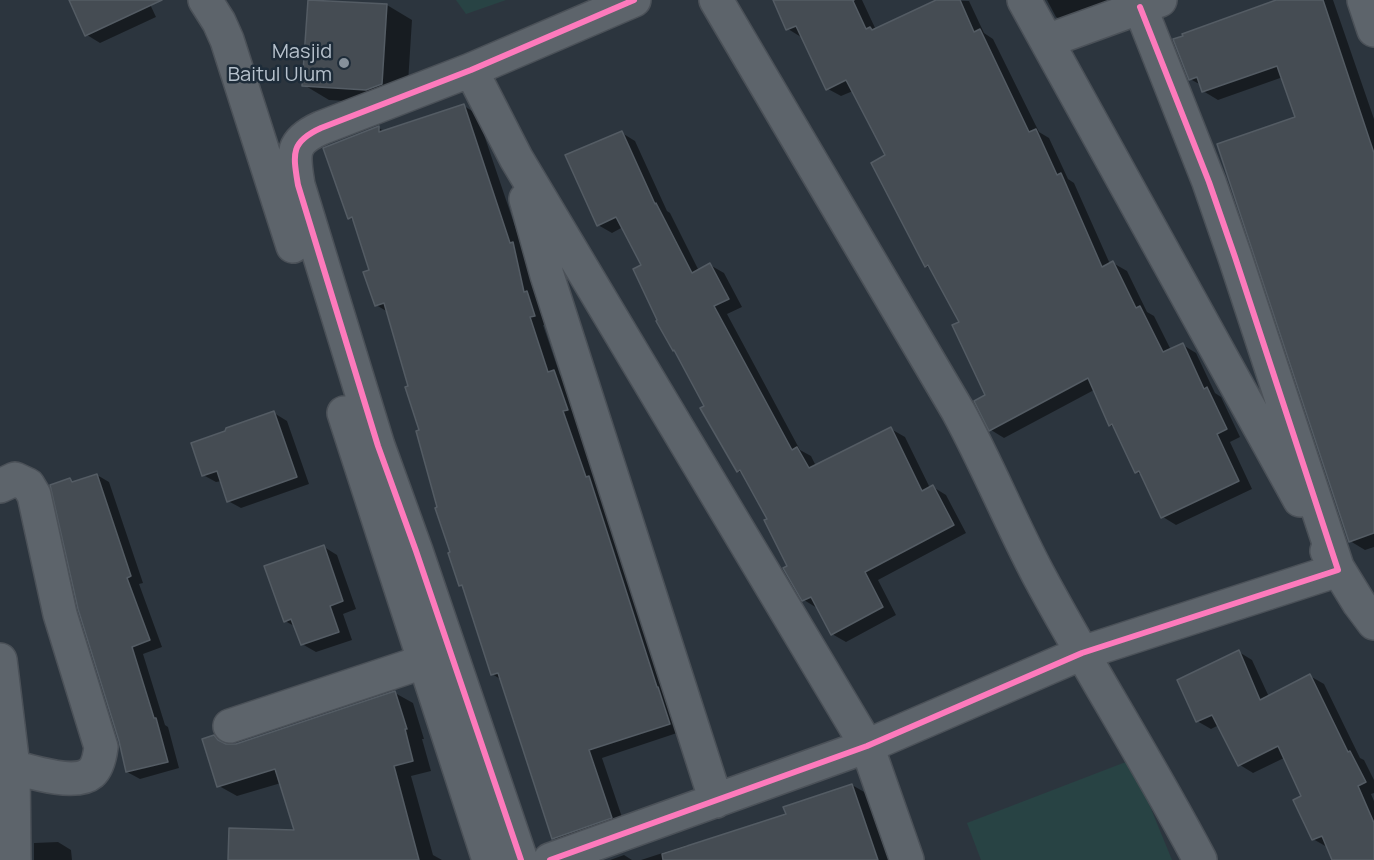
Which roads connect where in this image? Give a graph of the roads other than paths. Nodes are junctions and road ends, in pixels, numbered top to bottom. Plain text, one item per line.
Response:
1 (205, 0) edge
2 (634, 0) edge
3 (716, 0) edge
4 (1024, 0) edge
5 (1364, 0) edge
6 (1150, 4) edge
7 (1374, 30) edge
8 (1047, 41) junction
9 (471, 70) junction
10 (516, 158) junction
11 (0, 486) edge
12 (1338, 570) junction
13 (1374, 623) edge
14 (1082, 653) junction
15 (423, 662) junction
16 (1, 676) edge
17 (230, 726) dead end
18 (867, 746) junction
19 (13, 767) junction
20 (716, 801) junction
21 (14, 860) edge
22 (489, 860) edge
23 (521, 860) edge
24 (550, 860) edge
25 (907, 860) edge
26 (1200, 860) edge

1 - 15 street
2 - 9 street
3 - 14 street
4 - 8 street
5 - 7 street
6 - 8 street
6 - 12 street
8 - 12 street
9 - 10 street
9 - 23 street
10 - 18 street
10 - 20 street
11 - 19 street
12 - 13 street
12 - 14 street
14 - 18 street
14 - 26 street
15 - 17 street
15 - 22 street
16 - 19 street
18 - 20 street
18 - 25 street
19 - 21 street
20 - 24 street

